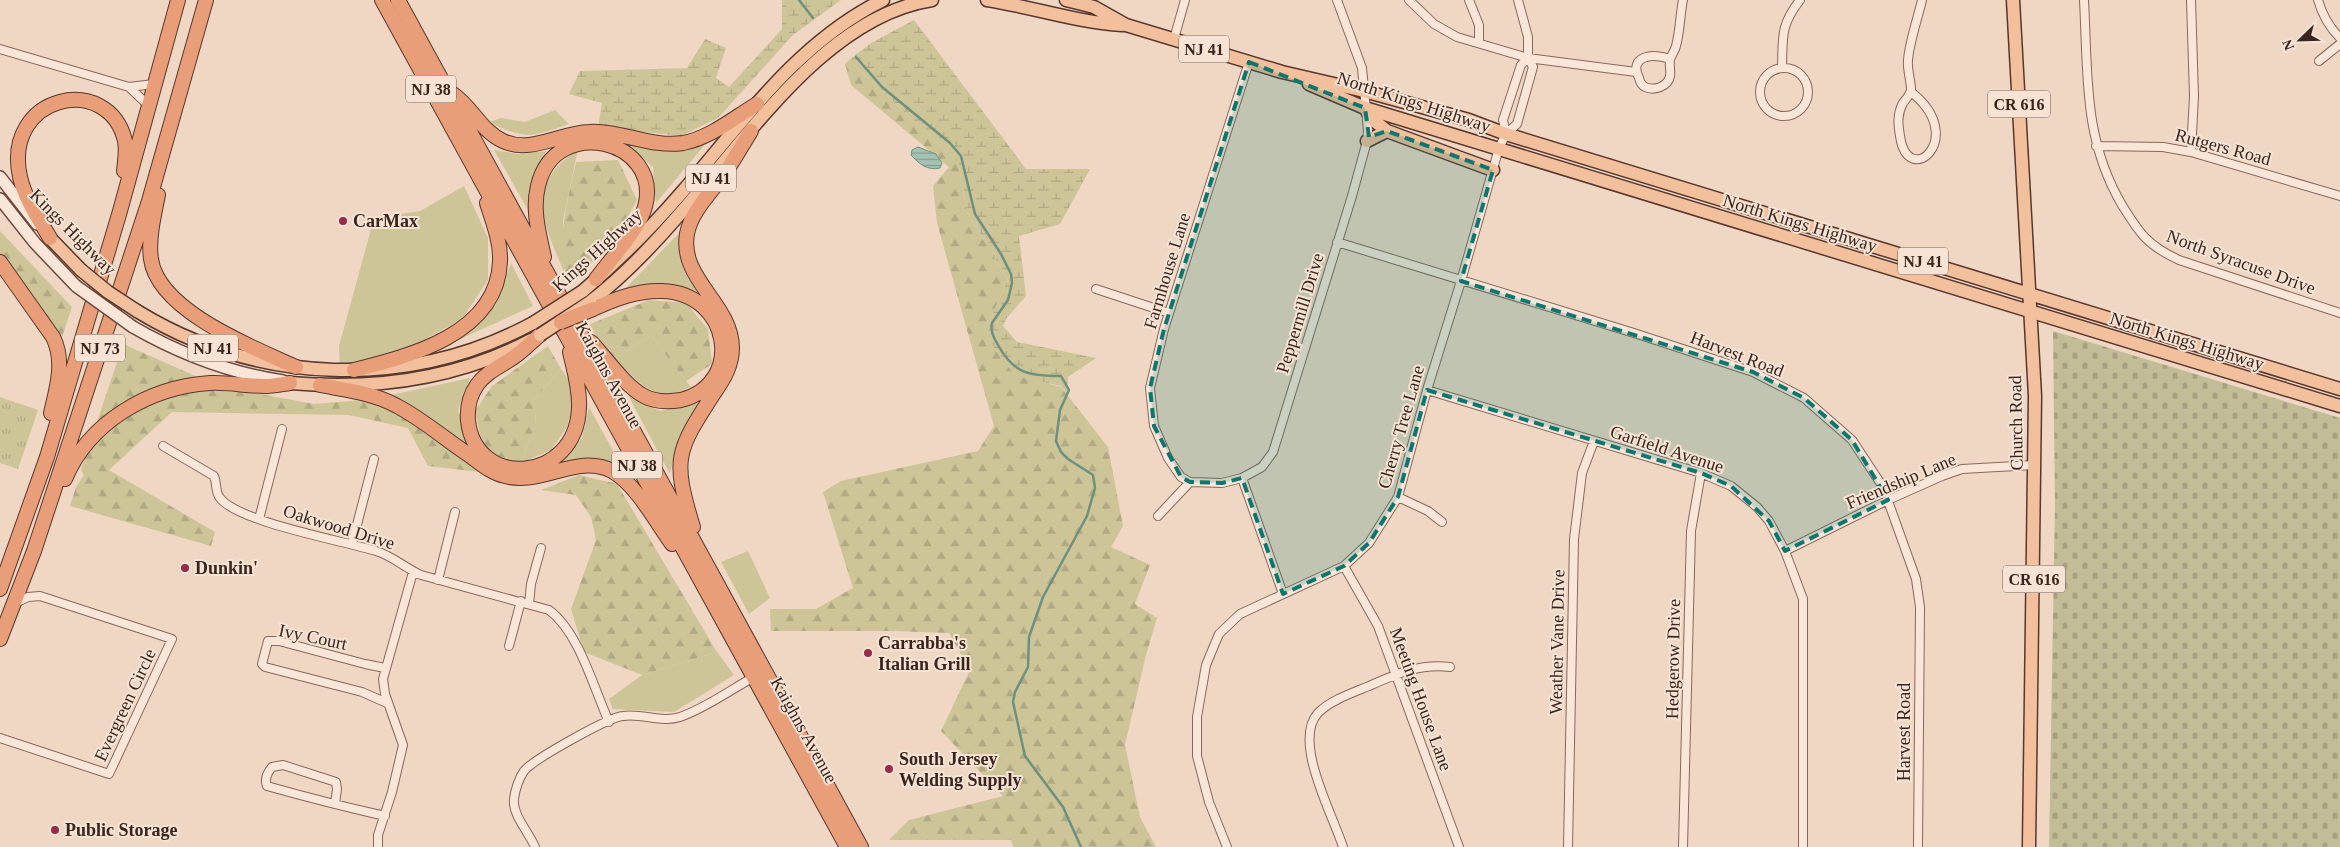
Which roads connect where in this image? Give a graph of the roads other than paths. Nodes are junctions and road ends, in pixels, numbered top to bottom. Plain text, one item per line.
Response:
1 (178, 0) edge
2 (214, 0) edge
3 (382, 0) edge
4 (398, 0) edge
5 (883, 0) edge
6 (932, 0) edge
7 (987, 0) edge
8 (1066, 0) edge
9 (1185, 0) edge
10 (1337, 0) edge
11 (1409, 0) edge
12 (1470, 0) edge
13 (1518, 0) edge
14 (1682, 0) edge
15 (1800, 0) edge
16 (1922, 0) edge
17 (2013, 0) edge
18 (2084, 0) edge
19 (2191, 0) edge
20 (2318, 0) edge
21 (869, 4) edge
22 (204, 5) edge
23 (1126, 25) junction
24 (2340, 38) edge
25 (1174, 39) junction
26 (1479, 44) junction
27 (2340, 44) edge
28 (0, 49) edge
29 (1528, 58) junction
30 (1670, 59) junction
31 (2319, 61) dead end
32 (1249, 62) junction
33 (1782, 68) junction
34 (1282, 72) junction
35 (1636, 72) junction
36 (154, 84) junction
37 (129, 87) junction
38 (448, 90) junction
39 (1364, 91) junction
40 (1911, 92) junction
41 (757, 104) junction
42 (148, 105) junction
43 (1365, 108) junction
44 (751, 131) junction
45 (1387, 131) junction
46 (1506, 134) junction
47 (1368, 141) junction
48 (166, 146) junction
49 (2096, 146) junction
50 (1499, 148) junction
51 (2191, 152) junction
52 (1493, 170) junction
53 (0, 177) edge
54 (480, 178) junction
55 (2340, 196) edge
56 (0, 199) edge
57 (120, 211) junction
58 (50, 238) junction
59 (1337, 242) junction
60 (0, 262) edge
61 (548, 275) junction
62 (596, 279) junction
63 (1461, 281) junction
64 (1096, 289) dead end
65 (2029, 294) junction
66 (589, 300) junction
67 (2030, 312) junction
68 (1169, 313) junction
69 (2340, 313) edge
70 (561, 322) joint
71 (537, 329) junction
72 (571, 332) junction
73 (296, 367) junction
74 (354, 370) junction
75 (290, 382) junction
76 (320, 385) junction
77 (2340, 389) edge
78 (1427, 390) junction
79 (2340, 406) edge
80 (282, 429) dead end
81 (1594, 441) junction
82 (163, 446) dead end
83 (374, 459) dead end
84 (2034, 465) junction
85 (1701, 473) junction
86 (1242, 478) junction
87 (1190, 482) junction
88 (36, 484) junction
89 (1398, 497) junction
90 (1888, 500) junction
91 (455, 512) dead end
92 (1158, 516) dead end
93 (259, 519) junction
94 (1442, 522) dead end
95 (352, 544) junction
96 (542, 548) dead end
97 (34, 551) junction
98 (1785, 551) junction
99 (701, 554) junction
100 (1344, 566) junction
101 (413, 572) junction
102 (438, 580) junction
103 (0, 589) edge
104 (707, 593) junction
105 (1283, 594) junction
106 (15, 602) junction
107 (525, 602) junction
108 (0, 639) edge
109 (509, 646) dead end
110 (1450, 667) dead end
111 (385, 668) junction
112 (1396, 674) junction
113 (754, 677) junction
114 (388, 703) junction
115 (609, 722) junction
116 (0, 738) edge
117 (335, 804) junction
118 (384, 816) junction
119 (378, 847) edge
120 (535, 847) edge
121 (847, 847) edge
122 (860, 847) edge
123 (1227, 847) edge
124 (1343, 847) edge
125 (1459, 847) edge
126 (1568, 847) edge
127 (1683, 847) edge
128 (1803, 847) edge
129 (1918, 847) edge
130 (2029, 847) edge

1 - 36 highway, NJ 73
2 - 22 highway
3 - 54 highway, Kaighns Avenue / NJ 38
4 - 38 highway, Kaighns Avenue / NJ 38
5 - 21 main road, NJ 41
6 - 44 main road, NJ 41
7 - 23 main road, North Kings Highway / NJ 41
8 - 23 main road, North Kings Highway / NJ 41
9 - 25 street
10 - 39 street, Peppermill Drive
11 - 26 street
12 - 26 street
13 - 29 street, Cherry Tree Lane
14 - 30 street
15 - 33 street
16 - 40 street
17 - 65 main road, Church Road / CR 616
18 - 49 street, North Syracuse Drive
19 - 51 street
20 - 24 street
21 - 41 main road, Kings Highway / NJ 41
22 - 48 highway, NJ 73
23 - 25 main road, North Kings Highway / NJ 41
25 - 32 main road, North Kings Highway / NJ 41
26 - 29 street
27 - 31 street
28 - 37 street
29 - 35 street
29 - 46 street
29 - 46 street, Cherry Tree Lane
30 - 35 street
30 - 35 street
32 - 34 main road, North Kings Highway / NJ 41
32 - 68 street, Farmhouse Lane
33 - 33 street
34 - 39 main road, North Kings Highway / NJ 41
34 - 43 main road, North Kings Highway / NJ 41
36 - 37 street
36 - 42 highway, NJ 73
37 - 42 street
38 - 41 highway
38 - 61 highway, Kaighns Avenue / NJ 38
39 - 43 street, Peppermill Drive
39 - 46 main road, North Kings Highway / NJ 41
40 - 40 street
41 - 62 main road, Kings Highway / NJ 41
42 - 57 highway, NJ 73
43 - 45 main road
43 - 47 street, Peppermill Drive
43 - 50 main road, North Kings Highway / NJ 41
44 - 66 main road, NJ 41
44 - 99 highway
45 - 47 main road
45 - 52 main road
46 - 50 street, Cherry Tree Lane
46 - 65 main road, North Kings Highway / NJ 41
47 - 59 street, Peppermill Drive
48 - 73 highway
48 - 97 highway, NJ 73
49 - 51 street, Rutgers Road
49 - 69 street, North Syracuse Drive
50 - 52 street, Cherry Tree Lane
50 - 67 main road, North Kings Highway / NJ 41
51 - 55 street, Rutgers Road
52 - 63 street, Cherry Tree Lane
53 - 58 main road, Kings Highway / NJ 41
54 - 72 highway, Kaighns Avenue / NJ 38
54 - 74 highway
56 - 75 main road, Kings Highway / NJ 41, bridge
57 - 58 highway
57 - 88 highway, NJ 73
58 - 73 main road, Kings Highway / NJ 41, bridge
59 - 63 street, Harvest Road
59 - 86 street, Peppermill Drive
60 - 88 highway
61 - 62 highway
61 - 72 highway, Kaighns Avenue / NJ 38
62 - 66 main road, Kings Highway / NJ 41
63 - 78 street, Cherry Tree Lane
63 - 90 street, Harvest Road
64 - 68 street
65 - 67 main road, Church Road / CR 616
65 - 77 main road, North Kings Highway / NJ 41
66 - 70 highway, bridge
66 - 71 main road, Kings Highway / NJ 41, bridge
66 - 72 highway
67 - 79 main road, North Kings Highway / NJ 41
67 - 84 main road, Church Road / CR 616
68 - 87 street, Farmhouse Lane
70 - 71 main road, NJ 41, bridge
71 - 72 highway
71 - 74 main road, Kings Highway / NJ 41
71 - 76 main road, NJ 41
72 - 99 highway, Kaighns Avenue / NJ 38
72 - 104 highway, Kaighns Avenue / NJ 38
73 - 74 main road, Kings Highway / NJ 41
75 - 76 main road, NJ 41
75 - 97 highway
76 - 104 highway
78 - 81 street, Garfield Avenue
78 - 89 street, Cherry Tree Lane
80 - 93 street
81 - 85 street, Garfield Avenue
81 - 126 street, Weather Vane Drive
82 - 93 street, Oakwood Drive
83 - 95 street
84 - 90 street, Friendship Lane
84 - 130 main road, Church Road / CR 616
85 - 98 street, Garfield Avenue
85 - 127 street, Hedgerow Drive
86 - 87 street, Peppermill Drive
86 - 105 street
87 - 92 street
88 - 103 highway, NJ 73
89 - 94 street
89 - 100 street, Cherry Tree Lane
90 - 98 street, Friendship Lane
90 - 129 street, Harvest Road
91 - 102 street
93 - 95 street, Oakwood Drive
95 - 101 street, Oakwood Drive
96 - 107 street
97 - 106 highway, NJ 73
98 - 128 street, Garfield Avenue
99 - 122 highway, Kaighns Avenue / NJ 38
100 - 105 street, Cherry Tree Lane
100 - 112 street, Meeting House Lane
101 - 102 street, Oakwood Drive
101 - 111 street
102 - 107 street, Oakwood Drive
104 - 113 highway, Kaighns Avenue / NJ 38
105 - 123 street, Cherry Tree Lane
106 - 108 highway, NJ 73
106 - 116 street, Evergreen Circle
107 - 109 street
107 - 115 street, Oakwood Drive
110 - 112 street
111 - 114 street
111 - 114 street, Ivy Court
112 - 124 street
112 - 125 street, Meeting House Lane
113 - 115 street
113 - 121 highway, Kaighns Avenue / NJ 38
114 - 118 street
115 - 120 street
117 - 117 street
117 - 118 street
118 - 119 street

